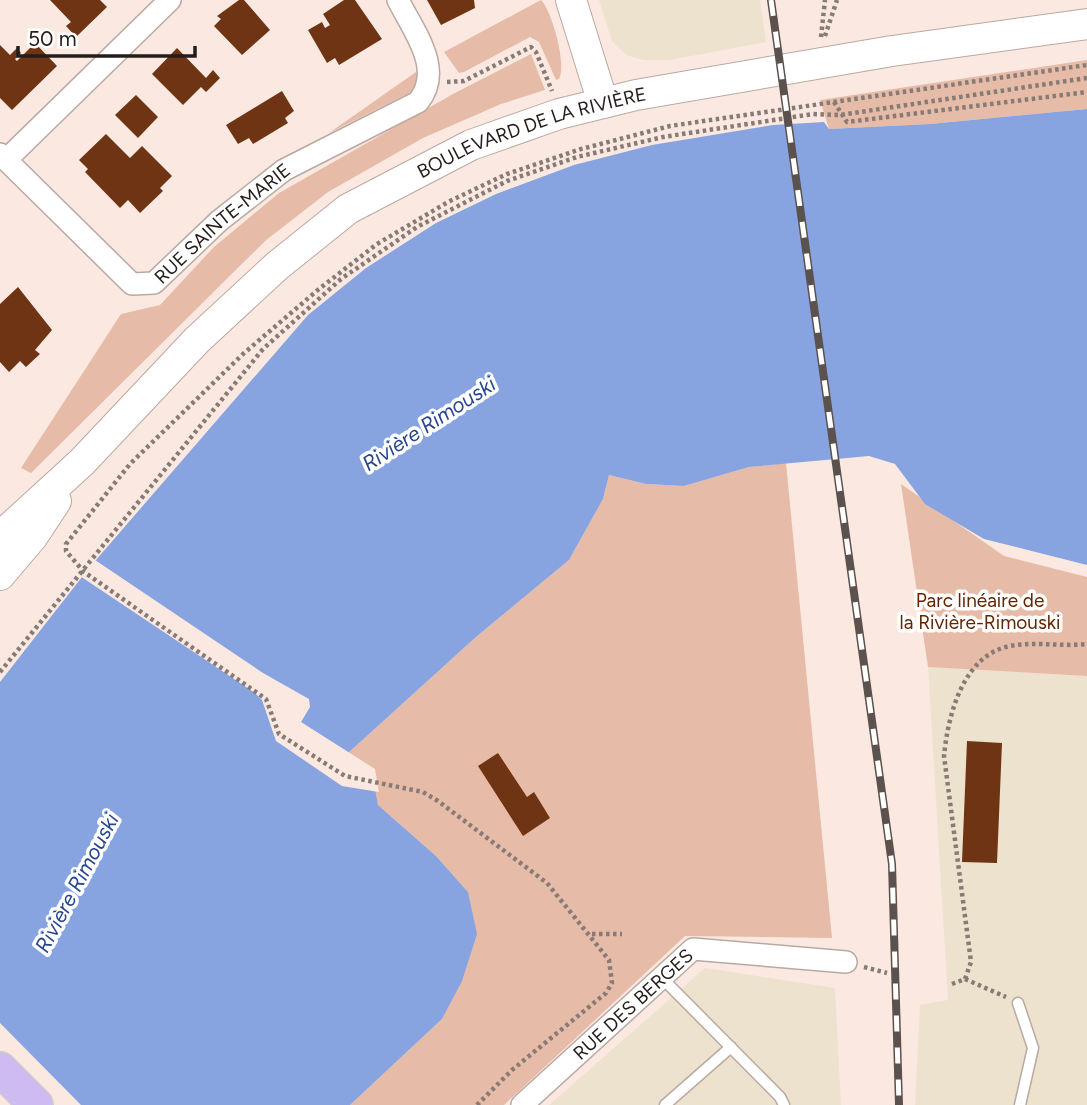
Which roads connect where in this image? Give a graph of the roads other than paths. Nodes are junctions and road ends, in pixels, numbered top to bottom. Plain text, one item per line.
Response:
1 (170, 0) edge
2 (398, 0) edge
3 (571, 0) edge
4 (1087, 24) edge
5 (603, 103) junction
6 (3, 157) edge
7 (82, 463) junction
8 (0, 537) edge
9 (0, 575) edge
10 (846, 962) dead end
11 (661, 977) junction
12 (1018, 1003) road end
13 (731, 1047) junction
14 (0, 1069) edge
15 (36, 1105) edge
16 (522, 1105) edge
17 (665, 1105) edge
18 (784, 1105) edge
19 (1020, 1105) edge

1 - 6 street
2 - 6 street, RUE SAINTE-MARIE
3 - 5 main road
4 - 5 main road, BOULEVARD DE LA RIVIÈRE
5 - 7 main road, BOULEVARD DE LA RIVIÈRE
7 - 8 main road, BOULEVARD DE LA RIVIÈRE
7 - 9 main road, BOULEVARD DE LA RIVIÈRE
10 - 11 street, RUE DES BERGES
11 - 13 lane
11 - 16 street, RUE DES BERGES
12 - 19 lane
13 - 17 lane
13 - 18 lane
14 - 15 main road

